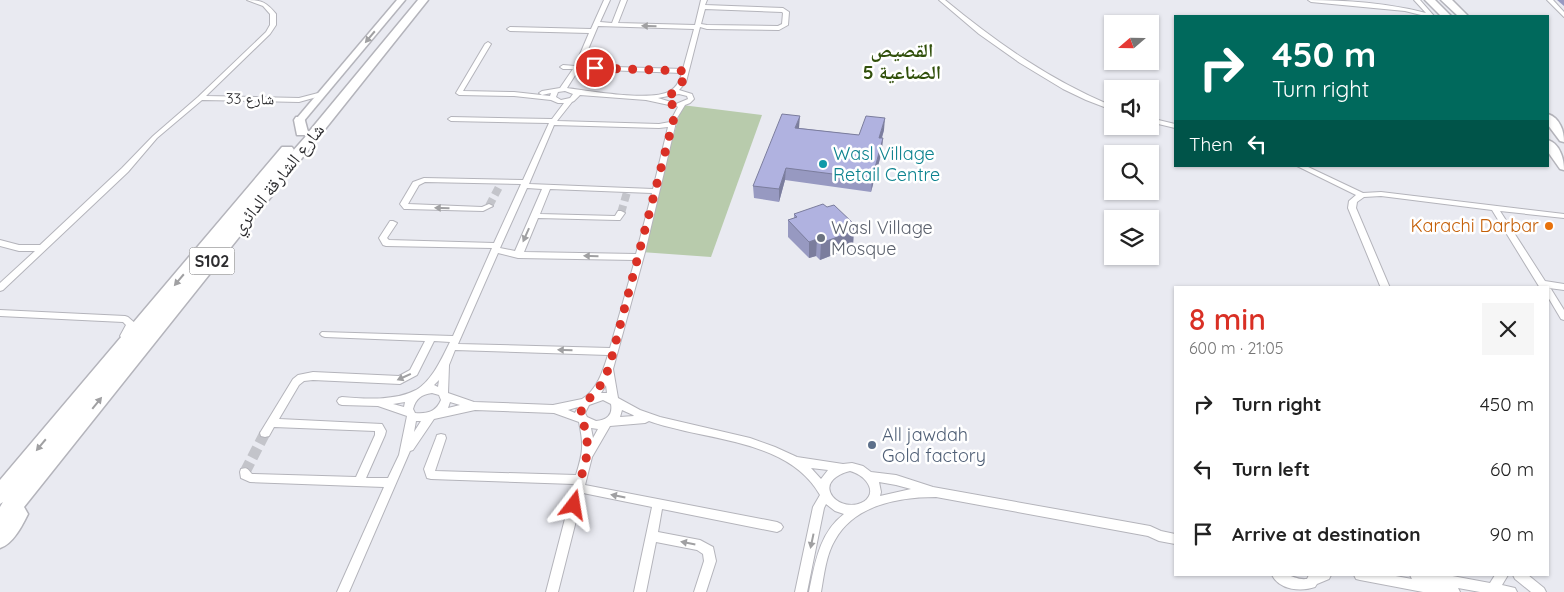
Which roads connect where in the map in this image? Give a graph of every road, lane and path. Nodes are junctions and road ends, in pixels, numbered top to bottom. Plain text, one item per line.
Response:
1 (250, 0) edge
2 (401, 0) edge
3 (412, 0) edge
4 (423, 0) edge
5 (607, 0) edge
6 (624, 0) edge
7 (704, 0) edge
8 (942, 0) edge
9 (1310, 0) edge
10 (1430, 0) edge
11 (1446, 0) edge
12 (1550, 0) edge
13 (1418, 2) edge
14 (622, 6) joint
15 (702, 7) junction
16 (1405, 9) junction
17 (1428, 15) edge
18 (1431, 15) edge
19 (1445, 15) edge
20 (1462, 15) edge
21 (1564, 15) edge
22 (614, 25) junction
23 (698, 26) junction
24 (595, 28) junction
25 (510, 29) dead end
26 (488, 44) dead end
27 (564, 67) dead end
28 (576, 71) junction
29 (686, 71) junction
30 (683, 82) junction
31 (575, 91) junction
32 (322, 94) junction
33 (671, 94) junction
34 (688, 94) junction
35 (556, 95) junction
36 (607, 97) junction
37 (200, 98) junction
38 (646, 98) junction
39 (299, 100) junction
40 (570, 101) junction
41 (670, 104) junction
42 (1104, 104) edge
43 (682, 105) junction
44 (310, 109) junction
45 (451, 119) dead end
46 (1549, 119) edge
47 (673, 121) junction
48 (553, 122) junction
49 (1159, 122) edge
50 (301, 126) junction
51 (1174, 126) edge
52 (1549, 133) edge
53 (1564, 138) edge
54 (1549, 145) edge
55 (1549, 153) edge
56 (1562, 159) edge
57 (1302, 167) edge
58 (1325, 177) joint
59 (525, 184) junction
60 (547, 187) junction
61 (656, 191) junction
62 (1358, 197) junction
63 (489, 206) dead end
64 (1494, 207) junction
65 (621, 213) dead end
66 (1562, 215) edge
67 (535, 216) junction
68 (393, 223) dead end
69 (0, 243) edge
70 (42, 248) junction
71 (496, 248) junction
72 (518, 255) junction
73 (639, 257) junction
74 (1385, 286) edge
75 (1544, 286) edge
76 (1564, 286) edge
77 (0, 288) edge
78 (1549, 288) edge
79 (1549, 294) edge
80 (0, 313) edge
81 (1564, 317) edge
82 (326, 334) dead end
83 (431, 338) junction
84 (454, 343) junction
85 (123, 347) junction
86 (613, 352) junction
87 (444, 365) junction
88 (609, 368) junction
89 (418, 394) junction
90 (445, 394) junction
91 (342, 401) dead end
92 (588, 401) junction
93 (615, 401) junction
94 (375, 403) junction
95 (475, 406) junction
96 (553, 409) junction
97 (411, 415) junction
98 (434, 415) junction
99 (582, 420) junction
100 (657, 420) junction
101 (271, 423) junction
102 (608, 423) junction
103 (74, 431) junction
104 (265, 433) tunnel mouth
105 (441, 438) dead end
106 (404, 455) junction
107 (792, 460) junction
108 (586, 461) junction
109 (840, 468) junction
110 (245, 472) dead end
111 (869, 476) junction
112 (360, 482) junction
113 (391, 483) junction
114 (580, 484) junction
115 (936, 492) junction
116 (825, 494) junction
117 (0, 495) edge
118 (658, 503) junction
119 (869, 506) junction
120 (856, 510) junction
121 (0, 522) edge
122 (778, 527) dead end
123 (1150, 531) junction
124 (1174, 533) edge
125 (652, 536) junction
126 (0, 538) edge
127 (1174, 539) edge
128 (1280, 576) edge
129 (1366, 576) edge
130 (1422, 576) edge
131 (1501, 576) edge
132 (1520, 576) edge
133 (1315, 578) edge
134 (1492, 588) junction
135 (342, 592) edge
136 (552, 592) edge
137 (640, 592) edge
138 (700, 592) edge
139 (801, 592) edge
140 (815, 592) edge
141 (1454, 592) edge
142 (1511, 592) edge
143 (1540, 592) edge

1 - 37 street
2 -> 32 street
3 - 50 highway, شارع الشارقة الدائري / S102
103 -> 4 highway, شارع الشارقة الدائري / S102
5 - 24 street
6 - 14 street
7 - 15 street
8 - 42 street
9 - 16 street
10 - 19 main road
11 - 20 main road
12 - 21 street
13 - 16 street
13 - 18 street
14 - 22 street
15 - 23 street
15 - 23 street
16 - 17 street
23 -> 22 street
22 - 24 street
23 - 29 street
24 - 25 street
24 - 28 street
26 - 35 street
27 - 28 street
28 - 29 street
28 - 31 street
28 - 35 street
29 - 30 street
30 - 33 street
30 - 34 street
31 - 35 street
31 - 36 street
31 - 40 street
32 - 39 street, شارع 33
32 - 44 street
33 - 34 street
33 - 38 street
33 - 41 street
34 - 43 street
35 - 40 street
35 - 48 street
36 - 38 street
36 - 40 street
37 - 39 street, شارع 33
37 - 70 street
38 - 41 street
39 - 44 street, شارع 33
40 - 48 street
41 - 43 street
41 - 47 street
43 - 47 street
44 - 50 street
45 - 48 street
46 - 53 main road
47 - 48 street
47 - 61 street
48 - 59 street
49 - 51 street
50 -> 85 highway, شارع الشارقة الدائري / S102
52 - 56 main road
54 - 56 main road
55 - 56 street
57 - 58 street
58 - 62 street
59 - 60 street
63 -> 59 street
59 - 71 street
60 - 61 street
60 - 67 street
61 - 73 street
62 - 64 street
62 - 74 street
64 - 66 street
64 - 75 street
65 - 67 street
67 -> 72 street
68 - 71 street
69 - 70 street
70 - 77 street
71 - 72 street
71 - 84 street
73 -> 72 street
73 - 86 street
76 - 78 street
79 - 81 street
80 - 85 street
82 - 83 street
83 - 84 street
83 -> 101 street
86 -> 84 street
84 - 87 street
85 -> 117 highway, شارع الشارقة الدائري / S102
86 - 88 street
87 - 89 street
87 - 90 street
88 - 92 street
88 - 93 street
89 - 90 street
89 - 94 street
89 - 97 street
90 - 95 street
90 - 98 street
91 - 94 street
92 - 93 street
92 - 96 street
92 - 99 street
93 - 100 street
93 - 102 street
94 - 97 street
95 - 96 street
95 - 98 street
96 - 99 street
97 - 98 street
97 - 106 street
98 - 106 street
99 - 102 street
99 - 108 street
100 - 102 street
100 - 107 street
101 - 104 street
101 - 112 street
102 - 108 street
103 - 121 highway, شارع الشارقة الدائري / S102
103 - 126 highway
105 - 114 street
106 - 113 street
107 - 109 street
107 - 116 street
108 - 114 street
109 - 111 street
109 - 116 street
110 - 112 street
111 - 115 street
111 - 119 street
112 - 113 street
113 - 135 street
118 -> 114 street
114 - 136 street
115 - 119 street
115 - 123 street
116 - 120 street
116 -> 139 street
118 - 122 street
118 - 125 street
119 - 120 street
120 - 140 street
123 - 124 street
123 - 127 street
125 - 137 street
138 -> 125 street
128 - 133 street
129 - 141 street
130 - 134 street
131 - 134 street
132 - 143 street
134 - 142 street

